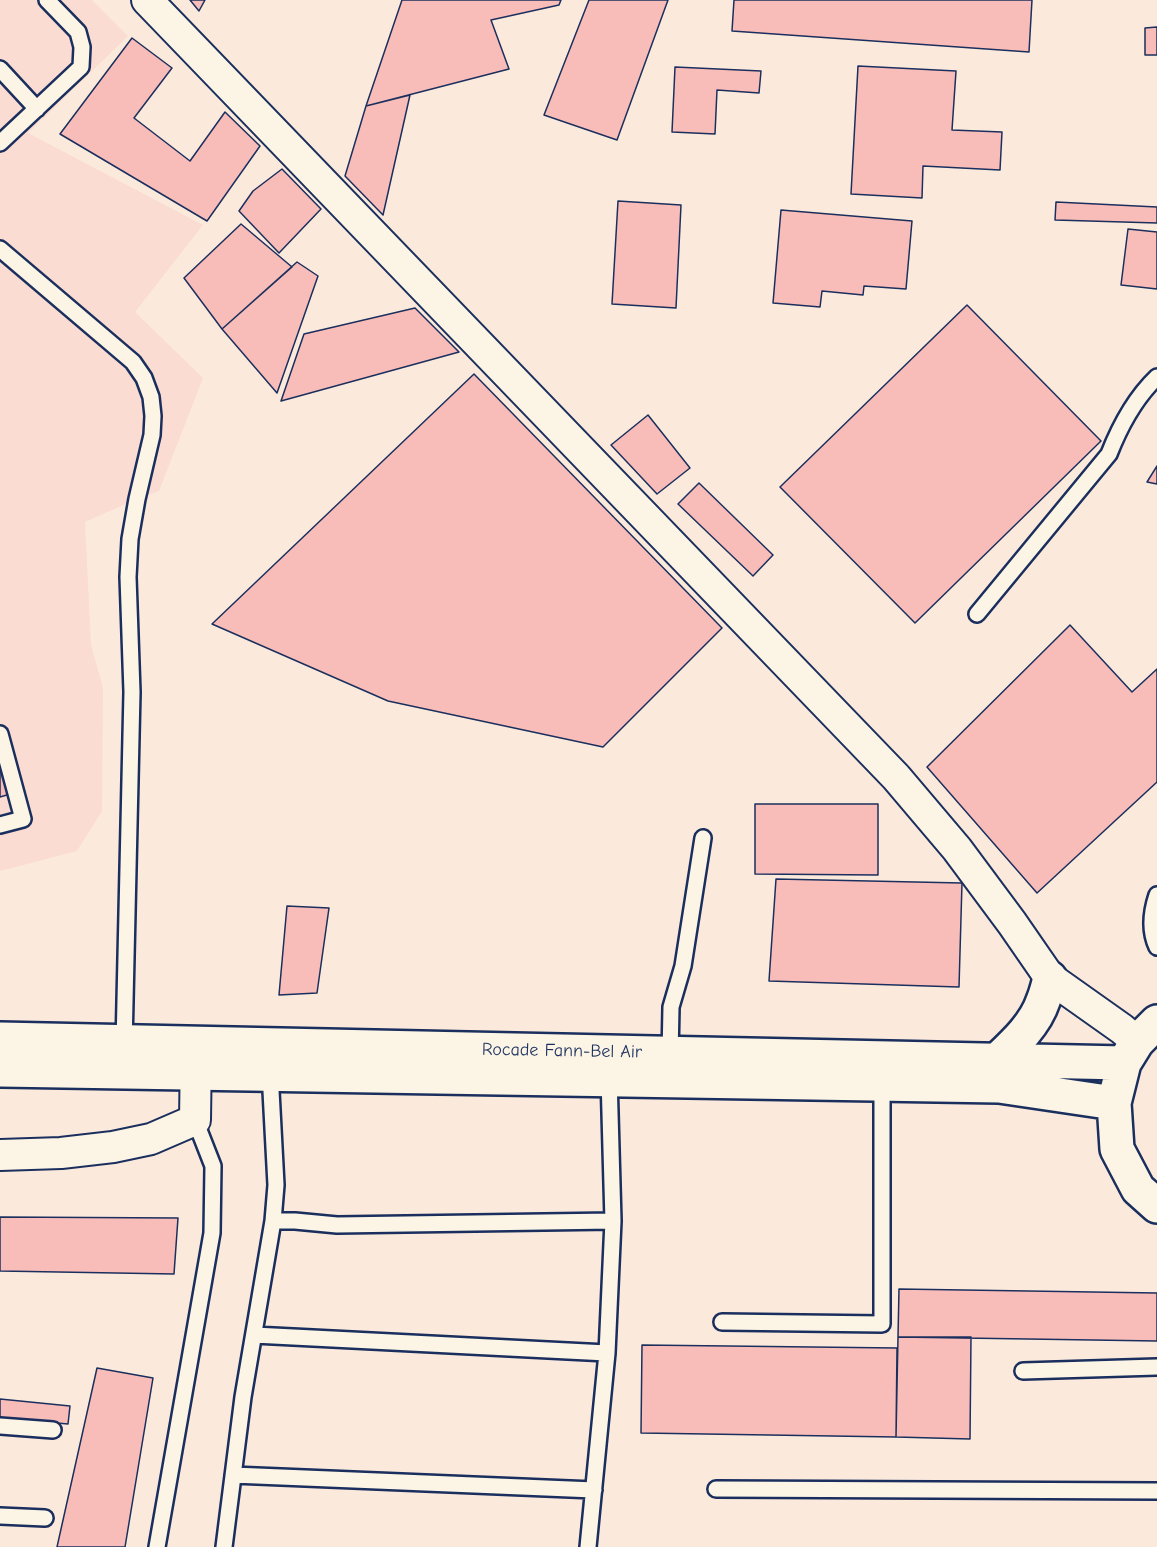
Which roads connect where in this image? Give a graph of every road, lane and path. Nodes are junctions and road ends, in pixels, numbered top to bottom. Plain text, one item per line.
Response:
1 (47, 0) edge
2 (147, 0) edge
3 (0, 69) edge
4 (38, 109) junction
5 (0, 143) edge
6 (0, 249) edge
7 (1157, 377) edge
8 (977, 614) dead end
9 (0, 734) edge
10 (0, 825) edge
11 (703, 838) dead end
12 (1157, 895) edge
13 (1157, 948) edge
14 (1050, 978) junction
15 (1146, 1034) edge
16 (0, 1040) edge
17 (123, 1057) junction
18 (196, 1059) junction
19 (268, 1060) junction
20 (996, 1061) junction
21 (610, 1066) junction
22 (670, 1067) junction
23 (0, 1070) edge
24 (882, 1084) junction
25 (1114, 1103) junction
26 (195, 1120) junction
27 (0, 1155) edge
28 (1157, 1206) edge
29 (273, 1221) junction
30 (613, 1221) junction
31 (722, 1322) dead end
32 (254, 1335) junction
33 (607, 1353) junction
34 (1157, 1367) edge
35 (1023, 1371) dead end
36 (0, 1426) edge
37 (53, 1430) dead end
38 (233, 1475) junction
39 (716, 1489) dead end
40 (594, 1490) junction
41 (1157, 1491) edge
42 (0, 1516) edge
43 (45, 1518) dead end
44 (157, 1547) edge
45 (224, 1547) edge
46 (588, 1547) edge

1 - 4 lane
2 - 14 street
3 - 4 lane
4 - 5 lane
6 - 17 lane
7 - 8 lane
9 - 10 lane
11 - 22 lane
12 - 13 lane
14 - 15 street
14 - 20 main road
15 - 20 main road, Rocade Fann-Bel Air
15 - 25 main road
16 - 17 main road, Rocade Fann-Bel Air
17 - 18 main road, Rocade Fann-Bel Air
17 - 23 main road, Rocade Fann-Bel Air
18 - 19 main road, Rocade Fann-Bel Air
18 - 26 street
19 - 21 main road, Rocade Fann-Bel Air
19 - 29 lane
20 - 22 main road, Rocade Fann-Bel Air
21 - 22 main road, Rocade Fann-Bel Air
21 - 30 lane
22 - 24 main road, Rocade Fann-Bel Air
24 - 25 main road, Rocade Fann-Bel Air
24 - 31 lane
25 - 28 main road
26 - 27 street
26 - 44 lane
29 - 30 lane
29 - 32 lane
30 - 33 lane
32 - 33 lane
32 - 38 lane
33 - 40 lane
34 - 35 lane
36 - 37 lane
38 - 40 lane
38 - 45 lane
39 - 41 lane
40 - 46 lane
42 - 43 lane

